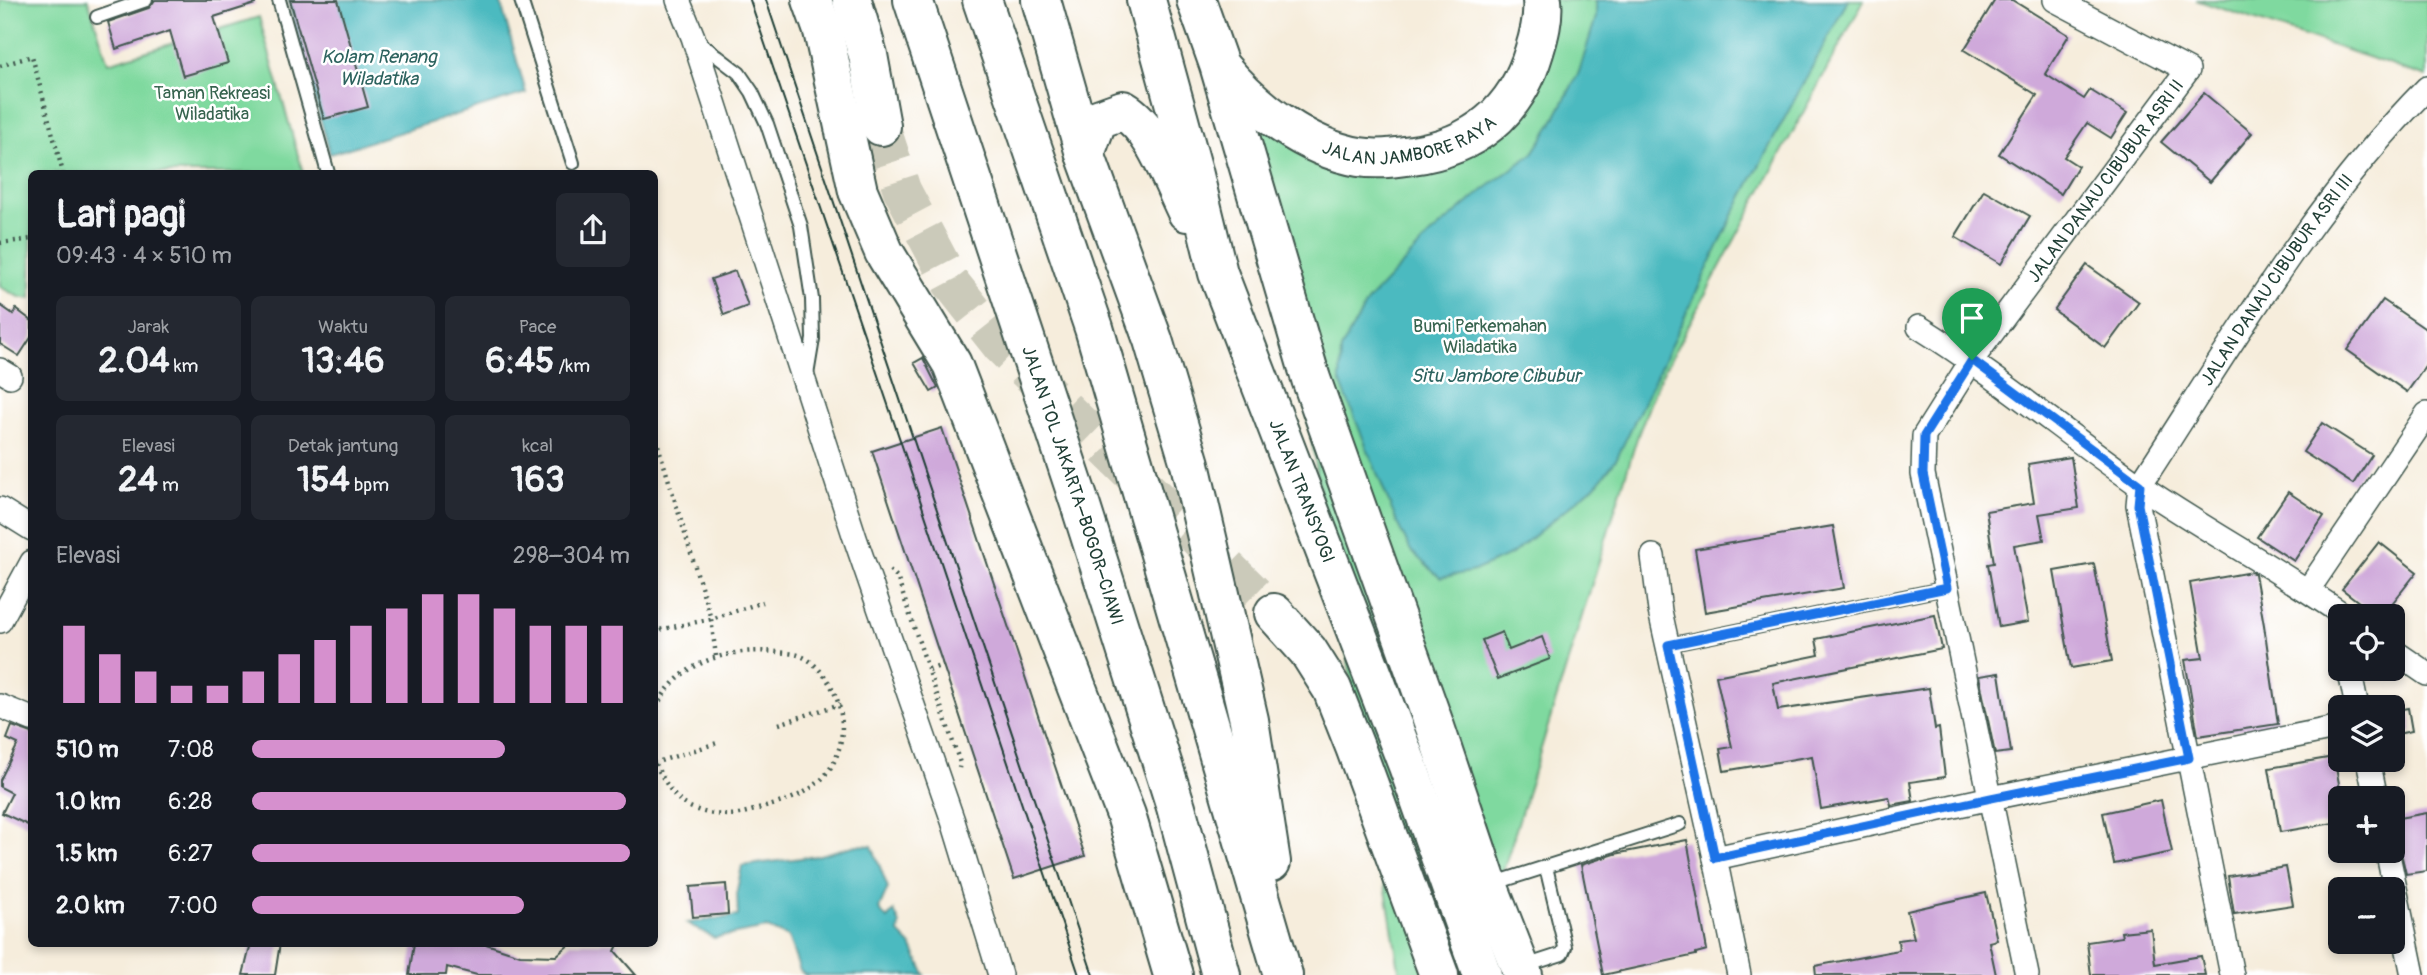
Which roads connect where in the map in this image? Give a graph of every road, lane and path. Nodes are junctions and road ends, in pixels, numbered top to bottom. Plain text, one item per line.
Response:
1 (146, 0) edge
2 (279, 0) edge
3 (521, 0) edge
4 (678, 0) edge
5 (811, 0) edge
6 (852, 0) edge
7 (913, 0) edge
8 (982, 0) edge
9 (1041, 0) edge
10 (1146, 0) edge
11 (1196, 0) edge
12 (1542, 0) edge
13 (2054, 0) edge
14 (97, 17) dead end
15 (693, 37) junction
16 (1219, 65) junction
17 (0, 66) edge
18 (2427, 88) edge
19 (881, 126) tunnel mouth
20 (1085, 154) junction
21 (573, 163) dead end
22 (62, 170) edge
23 (327, 170) edge
24 (28, 240) edge
25 (0, 243) edge
26 (1219, 273) junction
27 (1919, 327) dead end
28 (1972, 360) junction
29 (805, 385) junction
30 (2427, 414) edge
31 (658, 445) edge
32 (2140, 485) junction
33 (0, 509) edge
34 (28, 526) edge
35 (1653, 556) dead end
36 (28, 569) edge
37 (898, 577) dead end
38 (1947, 588) junction
39 (2308, 590) junction
40 (763, 602) dead end
41 (2328, 608) edge
42 (1275, 613) tunnel mouth
43 (711, 619) junction
44 (0, 621) edge
45 (658, 630) edge
46 (1668, 645) junction
47 (716, 656) junction
48 (2405, 659) edge
49 (943, 665) dead end
50 (929, 670) junction
51 (2427, 674) edge
52 (840, 705) junction
53 (0, 706) edge
54 (658, 707) edge
55 (28, 717) edge
56 (779, 724) dead end
57 (2328, 729) edge
58 (720, 742) dead end
59 (2189, 758) junction
60 (1425, 759) junction
61 (658, 762) edge
62 (960, 763) dead end
63 (658, 769) edge
64 (1991, 798) junction
65 (1679, 824) dead end
66 (1715, 858) junction
67 (2390, 863) edge
68 (1546, 867) junction
69 (1488, 885) junction
70 (1521, 971) edge
71 (1000, 975) edge
72 (1173, 975) edge
73 (1221, 975) edge
74 (1283, 975) edge
75 (1289, 975) edge
76 (1439, 975) edge
77 (1482, 975) edge
78 (1738, 975) edge
79 (2027, 975) edge
80 (2232, 975) edge
81 (2413, 975) edge

1 - 14 lane
2 - 23 lane
3 - 21 lane
4 - 15 street
5 - 72 highway
6 - 19 highway
7 - 73 highway, JALAN TOL JAKARTA–BOGOR–CIAWI
8 - 74 highway
9 - 20 highway
10 - 26 highway, JALAN TRANSYOGI
11 - 16 highway, JALAN TRANSYOGI
12 - 16 highway, JALAN JAMBORE RAYA
13 - 28 street, JALAN DANAU CIBUBUR ASRI II
15 - 29 street
15 - 29 lane
16 - 60 highway, JALAN TRANSYOGI
17 - 22 path
18 - 32 street, JALAN DANAU CIBUBUR ASRI III
20 - 26 highway
20 - 75 highway
24 - 25 path
26 - 60 highway, JALAN TRANSYOGI
27 - 28 street
28 - 32 street
28 - 38 street, JALAN DANAU CIBUBUR ASRI II
29 - 71 street
30 - 39 street
31 - 43 path
32 - 39 street
32 - 59 street
33 - 34 street
35 - 46 street
36 - 44 street
37 - 50 path
38 - 46 lane
38 - 64 street, JALAN DANAU CIBUBUR ASRI II
39 - 41 street
40 - 43 path
42 - 76 highway
43 - 45 path
43 - 47 path
46 - 66 street
47 - 52 path
47 - 54 path
48 - 51 street
49 - 50 path
50 - 62 path
52 - 56 path
52 - 63 path
53 - 55 street
57 - 59 street
58 - 61 path
59 - 64 street
59 - 80 street
60 - 69 highway, JALAN TRANSYOGI
60 - 77 highway, JALAN TRANSYOGI
64 - 66 street
64 - 79 street, JALAN DANAU CIBUBUR ASRI II
65 - 68 lane
66 - 78 street
67 - 81 street
68 - 69 lane
68 - 70 lane
69 - 70 highway, JALAN TRANSYOGI

